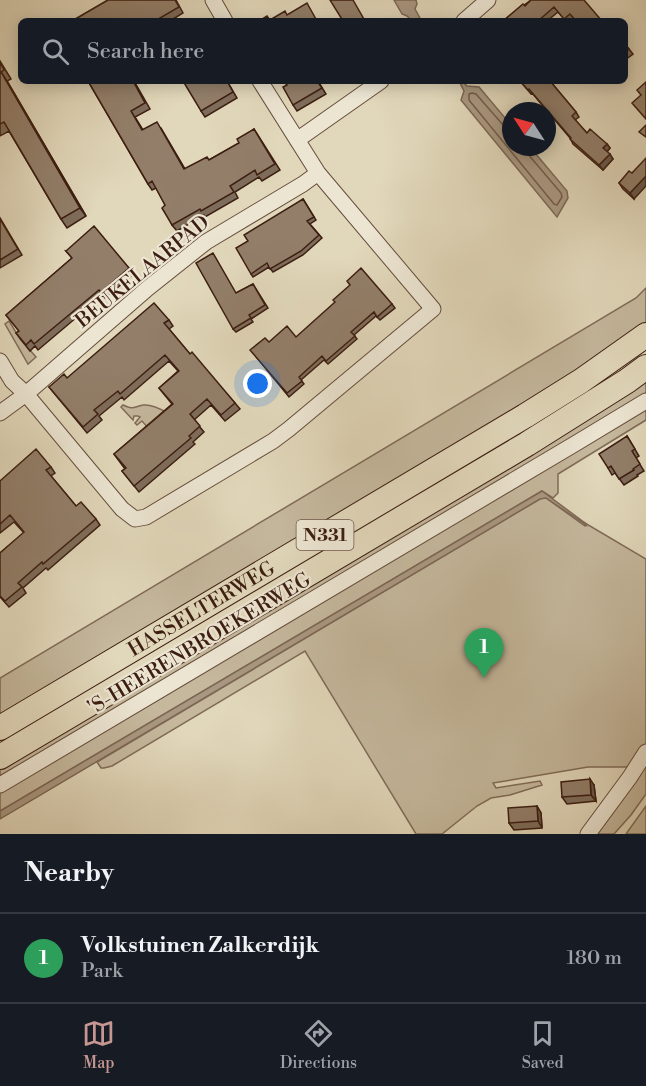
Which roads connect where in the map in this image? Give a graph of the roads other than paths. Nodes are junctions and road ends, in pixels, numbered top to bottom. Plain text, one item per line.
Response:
1 (213, 0) edge
2 (488, 0) edge
3 (223, 18) edge
4 (467, 18) edge
5 (262, 84) edge
6 (377, 84) edge
7 (297, 140) junction
8 (318, 173) junction
9 (646, 335) edge
10 (0, 361) edge
11 (646, 368) edge
12 (26, 394) junction
13 (646, 400) edge
14 (0, 413) edge
15 (0, 728) edge
16 (646, 752) edge
17 (0, 756) edge
18 (0, 785) edge
19 (588, 834) edge

1 - 3 street
2 - 4 street
5 - 7 street
6 - 7 street
7 - 8 street
8 - 12 street, BEUKELAARPAD
8 - 12 street
9 - 15 main road, HASSELTERWEG / N331
10 - 12 street
11 - 17 main road, HASSELTERWEG / N331
12 - 14 street, BEUKELAARPAD
13 - 18 street, 'S-HEERENBROEKERWEG
16 - 19 street

